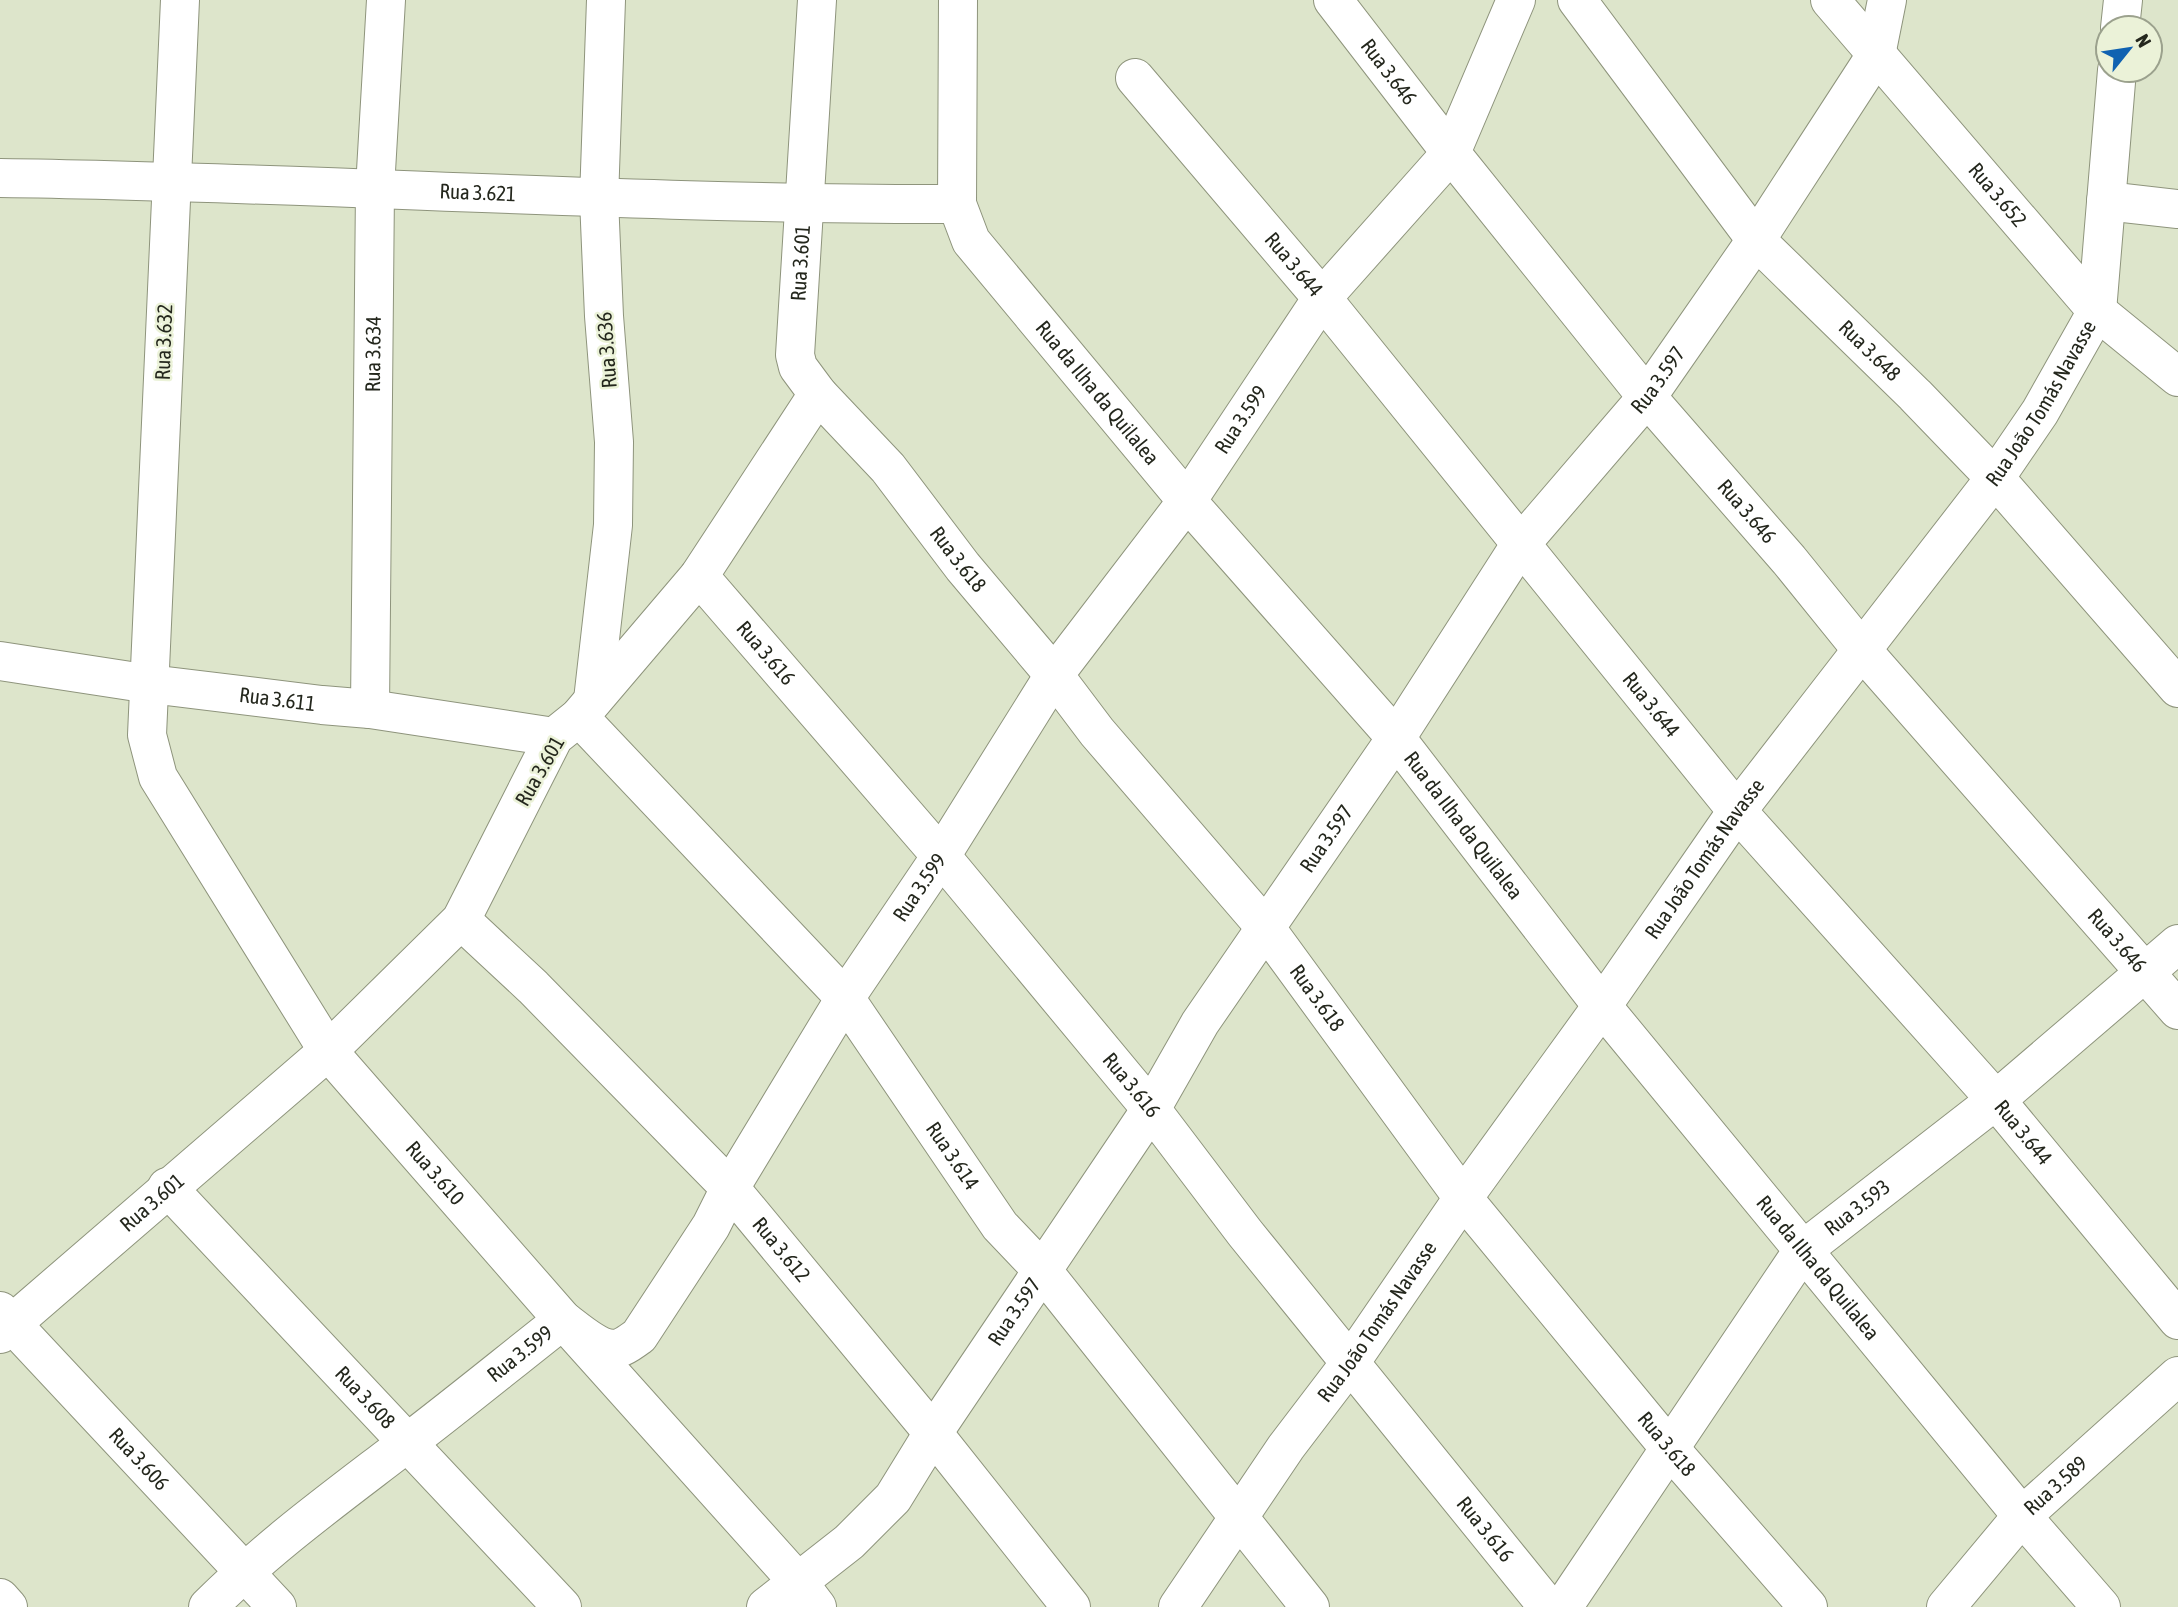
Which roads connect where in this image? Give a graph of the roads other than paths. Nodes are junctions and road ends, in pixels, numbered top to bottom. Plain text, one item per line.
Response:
1 (180, 0) edge
2 (386, 0) edge
3 (606, 0) edge
4 (817, 0) edge
5 (958, 0) edge
6 (1333, 0) edge
7 (1516, 0) edge
8 (1577, 0) edge
9 (1830, 0) edge
10 (1887, 0) edge
11 (1876, 55) junction
12 (1135, 78) dead end
13 (2116, 84) edge
14 (1451, 153) junction
15 (0, 178) edge
16 (171, 180) junction
17 (375, 188) junction
18 (599, 199) junction
19 (2106, 201) junction
20 (804, 204) junction
21 (957, 204) junction
22 (2178, 209) edge
23 (1756, 240) junction
24 (1322, 298) junction
25 (2097, 311) junction
26 (2178, 377) edge
27 (818, 394) junction
28 (1647, 397) junction
29 (1995, 478) junction
30 (1187, 501) junction
31 (1520, 545) junction
32 (699, 576) junction
33 (1861, 649) junction
34 (0, 661) edge
35 (1054, 675) junction
36 (150, 684) junction
37 (2178, 688) edge
38 (370, 709) junction
39 (576, 718) junction
40 (1396, 738) junction
41 (1737, 811) junction
42 (941, 856) junction
43 (461, 919) junction
44 (1265, 927) junction
45 (2178, 944) edge
46 (2144, 971) junction
47 (845, 998) junction
48 (1602, 1006) junction
49 (2178, 1010) edge
50 (328, 1051) junction
51 (1996, 1100) junction
52 (1151, 1108) junction
53 (167, 1187) junction
54 (730, 1188) junction
55 (1463, 1198) junction
56 (1803, 1250) junction
57 (1042, 1269) junction
58 (563, 1320) junction
59 (2178, 1320) edge
60 (4, 1322) edge
61 (1350, 1363) junction
62 (2178, 1376) edge
63 (933, 1433) junction
64 (409, 1441) junction
65 (1671, 1450) junction
66 (2022, 1516) junction
67 (1239, 1517) junction
68 (243, 1572) junction
69 (808, 1594) edge
70 (0, 1598) edge
71 (8, 1607) edge
72 (208, 1607) edge
73 (277, 1607) edge
74 (562, 1607) edge
75 (766, 1607) edge
76 (1070, 1607) edge
77 (1178, 1607) edge
78 (1310, 1607) edge
79 (1548, 1607) edge
80 (1563, 1607) edge
81 (1808, 1607) edge
82 (1946, 1607) edge
83 (2101, 1607) edge

1 - 16 street, Rua 3.632
2 - 17 street, Rua 3.634
3 - 18 street, Rua 3.636
4 - 20 street, Rua 3.601
5 - 21 street, Rua da Ilha da Quilalea
6 - 14 street, Rua 3.646
7 - 14 street, Rua 3.599
8 - 23 street, Rua 3.648
9 - 11 street, Rua 3.652
10 - 11 street
11 - 23 street, Rua 3.597
11 - 25 street, Rua 3.652
12 - 24 street, Rua 3.644
13 - 19 street, Rua João Tomás Navasse
14 - 24 street, Rua 3.599
14 - 28 street, Rua 3.646
15 - 16 street, Rua 3.621
16 - 17 street, Rua 3.621
16 - 36 street, Rua 3.632
17 - 18 street, Rua 3.621
17 - 38 street, Rua 3.634
18 - 20 street, Rua 3.621
18 - 39 street, Rua 3.636
19 - 22 street
19 - 25 street, Rua João Tomás Navasse
20 - 21 street, Rua 3.621
20 - 27 street, Rua 3.601
21 - 30 street, Rua da Ilha da Quilalea
23 - 28 street, Rua 3.597
23 - 29 street, Rua 3.648
24 - 30 street, Rua 3.599
24 - 31 street, Rua 3.644
25 - 26 street, Rua 3.652
25 - 29 street, Rua João Tomás Navasse
27 - 32 street, Rua 3.601
27 - 35 street, Rua 3.618
28 - 31 street, Rua 3.597
28 - 33 street, Rua 3.646
29 - 33 street, Rua João Tomás Navasse
29 - 37 street, Rua 3.648
30 - 35 street, Rua 3.599
30 - 40 street, Rua da Ilha da Quilalea
31 - 40 street, Rua 3.597
31 - 41 street, Rua 3.644
32 - 39 street, Rua 3.601
32 - 42 street, Rua 3.616
33 - 41 street, Rua João Tomás Navasse
33 - 46 street, Rua 3.646
34 - 36 street, Rua 3.611
35 - 42 street, Rua 3.599
35 - 44 street, Rua 3.618
36 - 38 street, Rua 3.611
36 - 50 street, Rua 3.610
38 - 39 street, Rua 3.611
39 - 43 street, Rua 3.601
39 - 47 street, Rua 3.614
40 - 44 street, Rua 3.597
40 - 48 street, Rua da Ilha da Quilalea
41 - 48 street, Rua João Tomás Navasse
41 - 51 street, Rua 3.644
42 - 47 street, Rua 3.599
42 - 52 street, Rua 3.616
43 - 50 street, Rua 3.601
43 - 54 street, Rua 3.612
44 - 52 street, Rua 3.597
44 - 55 street, Rua 3.618
45 - 46 street, Rua 3.593
46 - 49 street, Rua 3.646
46 - 51 street, Rua 3.593
47 - 54 street, Rua 3.599
47 - 57 street, Rua 3.614
48 - 55 street, Rua João Tomás Navasse
48 - 56 street, Rua da Ilha da Quilalea
50 - 53 street, Rua 3.601
50 - 58 street, Rua 3.610
51 - 56 street, Rua 3.593
51 - 59 street, Rua 3.644
52 - 57 street, Rua 3.597
52 - 61 street, Rua 3.616
53 - 60 street, Rua 3.601
53 - 64 street, Rua 3.608
54 - 58 street, Rua 3.599
54 - 63 street, Rua 3.612
55 - 61 street, Rua João Tomás Navasse
55 - 65 street, Rua 3.618
56 - 65 street, Rua 3.593
56 - 66 street, Rua da Ilha da Quilalea
57 - 63 street, Rua 3.597
57 - 67 street, Rua 3.614
58 - 64 street, Rua 3.599
58 - 69 street, Rua 3.610
60 - 68 street, Rua 3.606
61 - 67 street, Rua João Tomás Navasse
61 - 79 street, Rua 3.616
62 - 66 street, Rua 3.589
63 - 69 street, Rua 3.597
63 - 76 street, Rua 3.612
64 - 68 street, Rua 3.599
64 - 74 street, Rua 3.608
65 - 80 street, Rua 3.593
65 - 81 street, Rua 3.618
66 - 82 street, Rua 3.589
66 - 83 street, Rua da Ilha da Quilalea
67 - 77 street, Rua João Tomás Navasse
67 - 78 street, Rua 3.614
68 - 72 street, Rua 3.599
68 - 73 street, Rua 3.606
69 - 75 street, Rua 3.597
70 - 71 street

